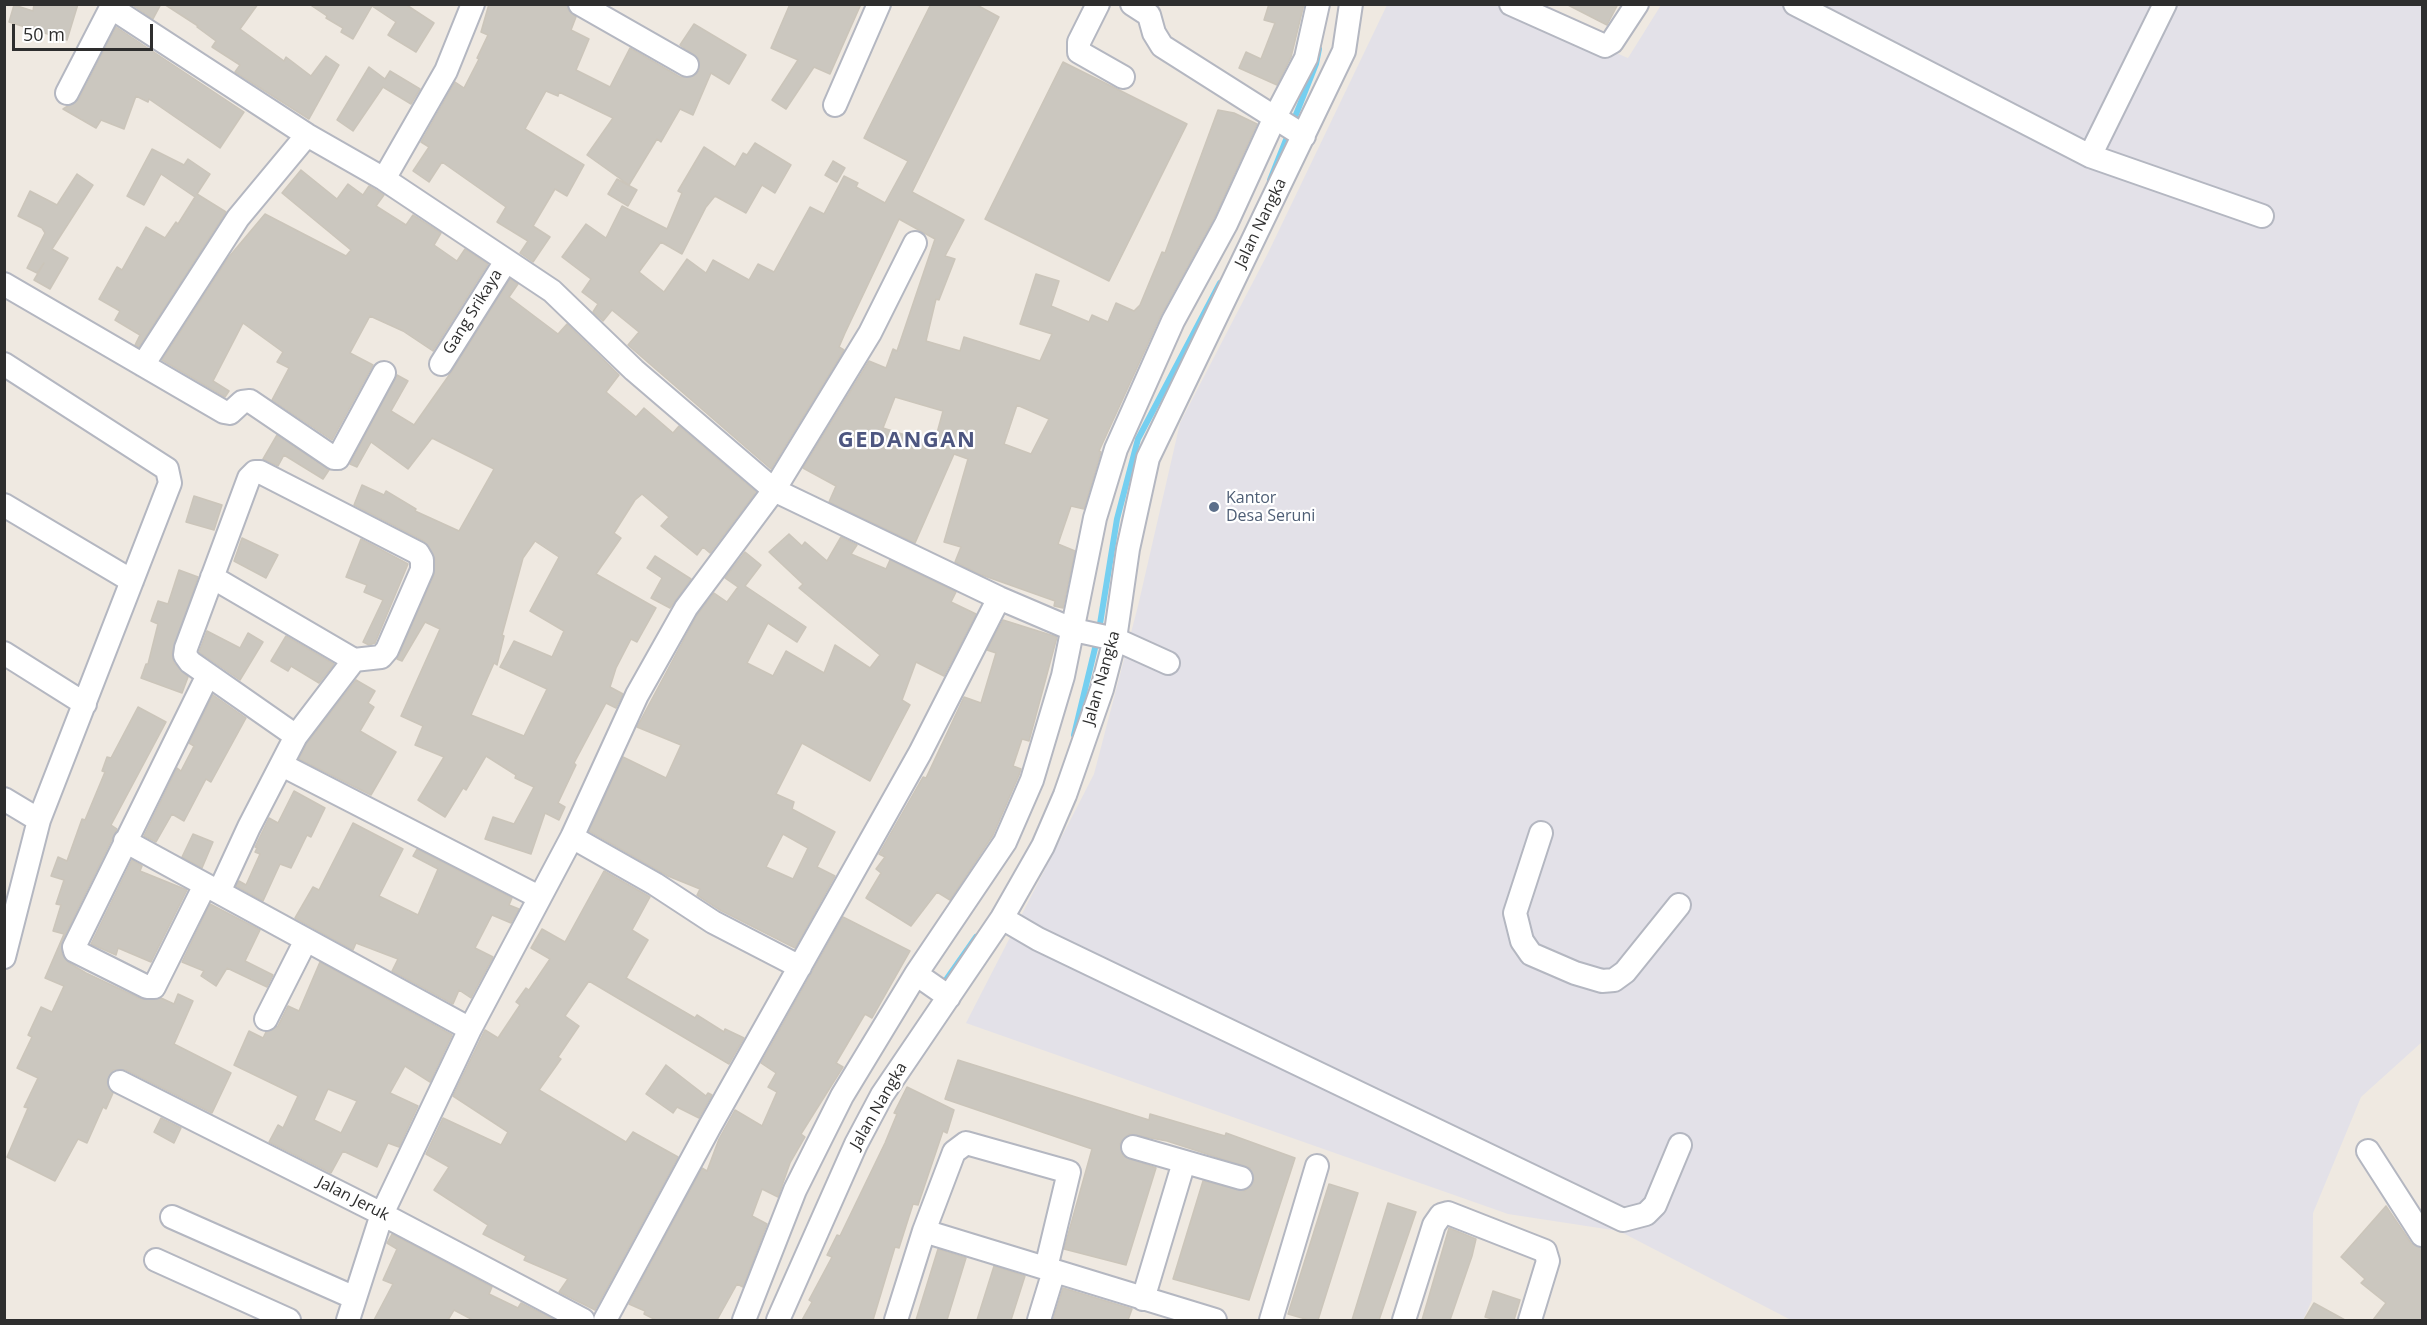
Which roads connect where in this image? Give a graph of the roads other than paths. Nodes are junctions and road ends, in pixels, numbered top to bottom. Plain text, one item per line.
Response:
1 (473, 4) edge
2 (580, 4) edge
3 (879, 4) edge
4 (1098, 4) edge
5 (1132, 4) edge
6 (1318, 4) edge
7 (1350, 4) edge
8 (1512, 4) edge
9 (1637, 4) edge
10 (1795, 4) edge
11 (2165, 4) edge
12 (113, 6) edge
13 (687, 65) dead end
14 (1123, 77) dead end
15 (67, 93) dead end
16 (835, 105) dead end
17 (1277, 118) junction
18 (307, 135) junction
19 (1301, 135) junction
20 (2090, 156) junction
21 (384, 179) junction
22 (2262, 216) dead end
23 (915, 243) dead end
24 (506, 261) junction
25 (4, 284) edge
26 (4, 364) edge
27 (441, 364) dead end
28 (143, 365) junction
29 (384, 373) dead end
30 (774, 490) junction
31 (4, 506) edge
32 (212, 577) junction
33 (132, 581) junction
34 (999, 598) junction
35 (1092, 634) junction
36 (4, 653) edge
37 (354, 660) junction
38 (1168, 663) dead end
39 (208, 675) junction
40 (85, 704) junction
41 (296, 736) junction
42 (282, 765) junction
43 (4, 799) edge
44 (39, 820) junction
45 (1541, 833) dead end
46 (572, 837) junction
47 (125, 841) junction
48 (212, 889) junction
49 (539, 897) junction
50 (1679, 905) dead end
51 (1002, 918) junction
52 (306, 940) junction
53 (4, 957) edge
54 (800, 968) junction
55 (918, 976) junction
56 (945, 994) junction
57 (266, 1019) dead end
58 (470, 1029) junction
59 (120, 1082) dead end
60 (1680, 1145) dead end
61 (1133, 1147) dead end
62 (2368, 1151) dead end
63 (1184, 1162) junction
64 (1317, 1166) dead end
65 (1241, 1178) dead end
66 (798, 1191) junction
67 (826, 1205) junction
68 (382, 1214) junction
69 (172, 1217) dead end
70 (785, 1222) junction
71 (924, 1231) junction
72 (815, 1233) junction
73 (2422, 1235) edge
74 (156, 1260) dead end
75 (1050, 1270) junction
76 (355, 1298) junction
77 (1154, 1308) edge
78 (289, 1320) edge
79 (348, 1320) edge
80 (583, 1320) edge
81 (605, 1320) edge
82 (744, 1320) edge
83 (778, 1320) edge
84 (896, 1320) edge
85 (1039, 1320) edge
86 (1215, 1320) edge
87 (1271, 1320) edge
88 (1404, 1320) edge
89 (1530, 1320) edge

1 - 21 street
2 - 13 street
3 - 16 street
4 - 14 street
5 - 17 street
6 - 17 street
7 - 19 street, Jalan Nangka
8 - 9 street
10 - 20 street
11 - 20 street
12 - 15 street
12 - 18 street
17 - 19 street
17 - 35 street
18 - 21 street
18 - 28 street
19 - 35 street, Jalan Nangka
20 - 22 street
21 - 24 street
23 - 30 street
24 - 27 street, Gang Srikaya
24 - 30 street
25 - 28 street
26 - 33 street
28 - 29 street
30 - 34 street
30 - 46 street
31 - 33 street
32 - 37 street
32 - 37 street
32 - 39 street
33 - 40 street
34 - 35 street
34 - 54 street
35 - 38 street
35 - 51 street, Jalan Nangka
35 - 55 street
36 - 40 street
37 - 41 street
39 - 41 street
39 - 47 street
40 - 44 street
41 - 42 street
42 - 48 street
42 - 49 street
43 - 44 street
44 - 53 street
45 - 50 street
46 - 49 street
46 - 54 street
47 - 48 street
47 - 48 street
48 - 52 street
49 - 58 street
51 - 56 street, Jalan Nangka
51 - 60 street
52 - 57 street
52 - 58 street
54 - 81 street
55 - 56 street
55 - 66 street
56 - 67 street, Jalan Nangka
58 - 68 street
59 - 68 street, Jalan Jeruk
61 - 63 street
62 - 73 street
63 - 65 street
63 - 77 street
64 - 87 street
66 - 67 street
66 - 70 street
67 - 72 street, Jalan Nangka
68 - 76 street
68 - 80 street, Jalan Jeruk
69 - 76 street
70 - 72 street
70 - 82 street
71 - 75 street
71 - 75 street
71 - 84 street
72 - 83 street, Jalan Nangka
74 - 78 street
75 - 77 street
75 - 85 street
76 - 79 street
77 - 86 street
88 - 89 street

